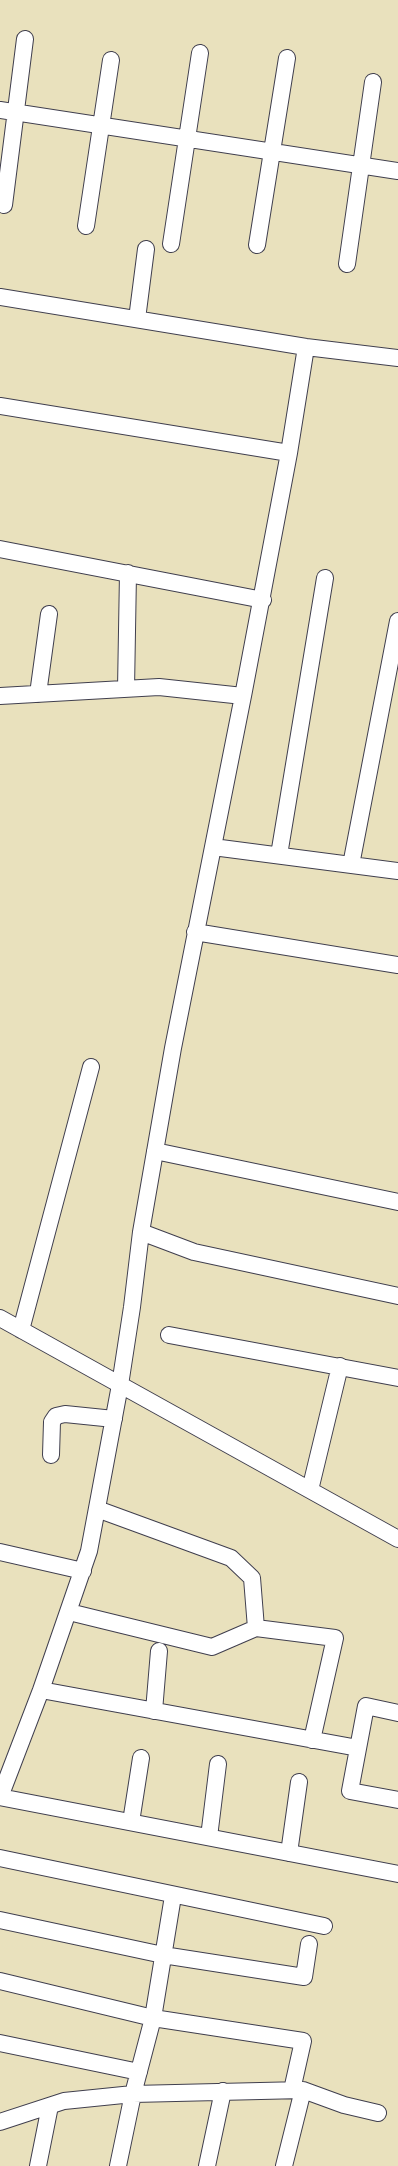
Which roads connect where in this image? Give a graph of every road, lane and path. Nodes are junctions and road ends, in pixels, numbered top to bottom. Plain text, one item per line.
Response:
1 (25, 39) dead end
2 (200, 53) dead end
3 (287, 58) dead end
4 (111, 60) dead end
5 (373, 82) dead end
6 (8, 111) edge
7 (103, 126) junction
8 (186, 138) junction
9 (272, 151) junction
10 (361, 165) junction
11 (398, 171) edge
12 (4, 205) dead end
13 (86, 226) dead end
14 (171, 244) dead end
15 (257, 245) dead end
16 (146, 249) dead end
17 (348, 264) dead end
18 (0, 297) edge
19 (137, 319) junction
20 (306, 347) junction
21 (398, 358) edge
22 (0, 406) edge
23 (289, 453) junction
24 (0, 549) edge
25 (128, 573) junction
26 (325, 578) dead end
27 (263, 600) junction
28 (48, 614) dead end
29 (398, 621) edge
30 (126, 689) junction
31 (38, 694) junction
32 (0, 696) edge
33 (243, 696) junction
34 (213, 847) junction
35 (279, 855) junction
36 (351, 864) junction
37 (398, 870) edge
38 (195, 932) junction
39 (398, 965) edge
40 (92, 1067) dead end
41 (155, 1151) junction
42 (398, 1202) edge
43 (141, 1232) junction
44 (398, 1296) edge
45 (0, 1318) edge
46 (21, 1330) junction
47 (169, 1335) dead end
48 (340, 1366) junction
49 (398, 1378) edge
50 (120, 1385) junction
51 (114, 1419) junction
52 (51, 1455) dead end
53 (310, 1490) junction
54 (97, 1509) junction
55 (398, 1540) edge
56 (0, 1552) edge
57 (83, 1571) junction
58 (69, 1612) junction
59 (256, 1628) junction
60 (159, 1651) dead end
61 (42, 1690) junction
62 (154, 1711) junction
63 (398, 1713) edge
64 (312, 1740) junction
65 (358, 1748) junction
66 (141, 1758) dead end
67 (218, 1764) dead end
68 (299, 1782) dead end
69 (0, 1797) edge
70 (398, 1800) edge
71 (131, 1822) junction
72 (209, 1837) junction
73 (289, 1853) junction
74 (0, 1858) edge
75 (398, 1874) edge
76 (173, 1896) junction
77 (0, 1920) edge
78 (324, 1926) dead end
79 (309, 1944) dead end
80 (163, 1955) junction
81 (0, 1981) edge
82 (153, 2018) junction
83 (0, 2043) edge
84 (139, 2072) junction
85 (298, 2090) junction
86 (223, 2091) junction
87 (133, 2094) junction
88 (50, 2106) junction
89 (378, 2113) dead end
90 (0, 2122) edge
91 (38, 2166) edge
92 (118, 2166) edge
93 (207, 2166) edge
94 (284, 2166) edge

1 - 6 street
2 - 8 street
3 - 9 street
4 - 7 street
5 - 10 street
6 - 7 street
6 - 12 street
7 - 8 street
7 - 13 street
8 - 9 street
8 - 14 street
9 - 10 street
9 - 15 street
10 - 11 street
10 - 17 street
16 - 19 street
18 - 19 street
19 - 20 street
20 - 21 street
20 - 23 street
22 - 23 street
23 - 27 street
24 - 25 street
25 - 27 street
25 - 30 street
26 - 35 street
27 - 33 street
28 - 31 street
29 - 36 street
30 - 31 street
30 - 33 street
31 - 32 street
33 - 34 street
34 - 35 street
34 - 38 street
35 - 36 street
36 - 37 street
38 - 39 street
38 - 41 street
40 - 46 street
41 - 42 street
41 - 43 street
43 - 44 street
43 - 50 street
45 - 46 street
46 - 50 street
47 - 48 street
48 - 49 street
48 - 53 street
50 - 51 street
50 - 53 street
51 - 52 street
51 - 54 street
53 - 55 street
54 - 57 street
54 - 59 street
56 - 57 street
57 - 58 street
58 - 59 street
58 - 61 street
59 - 64 street
60 - 62 street
61 - 62 street
61 - 69 street
62 - 64 street
63 - 65 street
64 - 65 street
65 - 70 street
66 - 71 street
67 - 72 street
68 - 73 street
69 - 71 street
71 - 72 street
72 - 73 street
73 - 75 street
74 - 76 street
76 - 78 street
76 - 80 street
77 - 80 street
79 - 80 street
80 - 82 street
81 - 82 street
82 - 84 street
82 - 85 street
83 - 84 street
84 - 87 street
85 - 86 street
85 - 89 street
85 - 94 street
86 - 87 street
86 - 93 street
87 - 88 street
87 - 92 street
88 - 90 street
88 - 91 street

